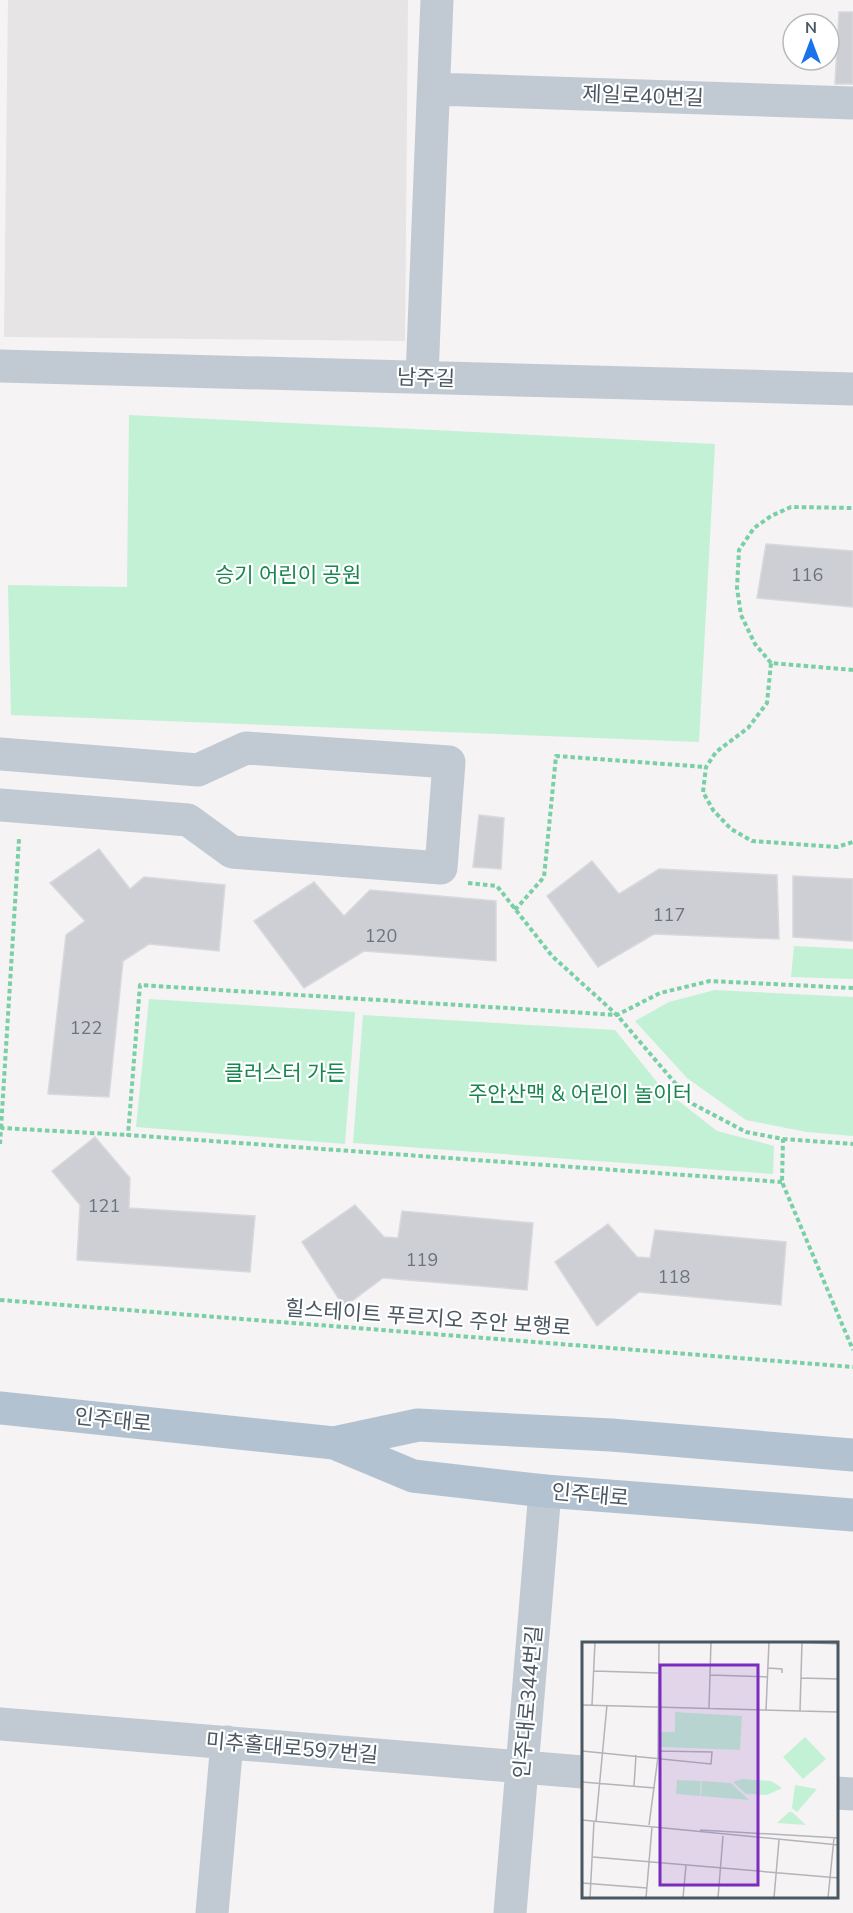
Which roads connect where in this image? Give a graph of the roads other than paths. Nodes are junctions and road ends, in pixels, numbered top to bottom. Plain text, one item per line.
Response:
1 (437, 0) edge
2 (434, 88) junction
3 (853, 103) edge
4 (0, 366) edge
5 (422, 377) junction
6 (853, 389) edge
7 (0, 754) edge
8 (0, 805) edge
9 (0, 1408) edge
10 (334, 1443) junction
11 (853, 1455) edge
12 (544, 1491) junction
13 (853, 1515) edge
14 (0, 1724) edge
15 (227, 1742) junction
16 (522, 1767) junction
17 (582, 1772) edge
18 (838, 1793) edge
19 (853, 1794) edge
20 (212, 1913) edge
21 (510, 1913) edge

1 - 2 street
2 - 3 street, 제일로40번길
2 - 5 street
4 - 5 street, 남주길
5 - 6 street, 남주길
7 - 8 street
9 - 10 main road, 인주대로
10 - 11 main road, 인주대로
10 - 12 main road, 인주대로
12 - 13 main road, 인주대로
12 - 16 street, 인주대로344번길
14 - 15 street, 미추홀대로597번길
15 - 16 street, 미추홀대로597번길
15 - 20 street
16 - 17 street, 미추홀대로597번길
16 - 21 street, 인주대로344번길
18 - 19 street

